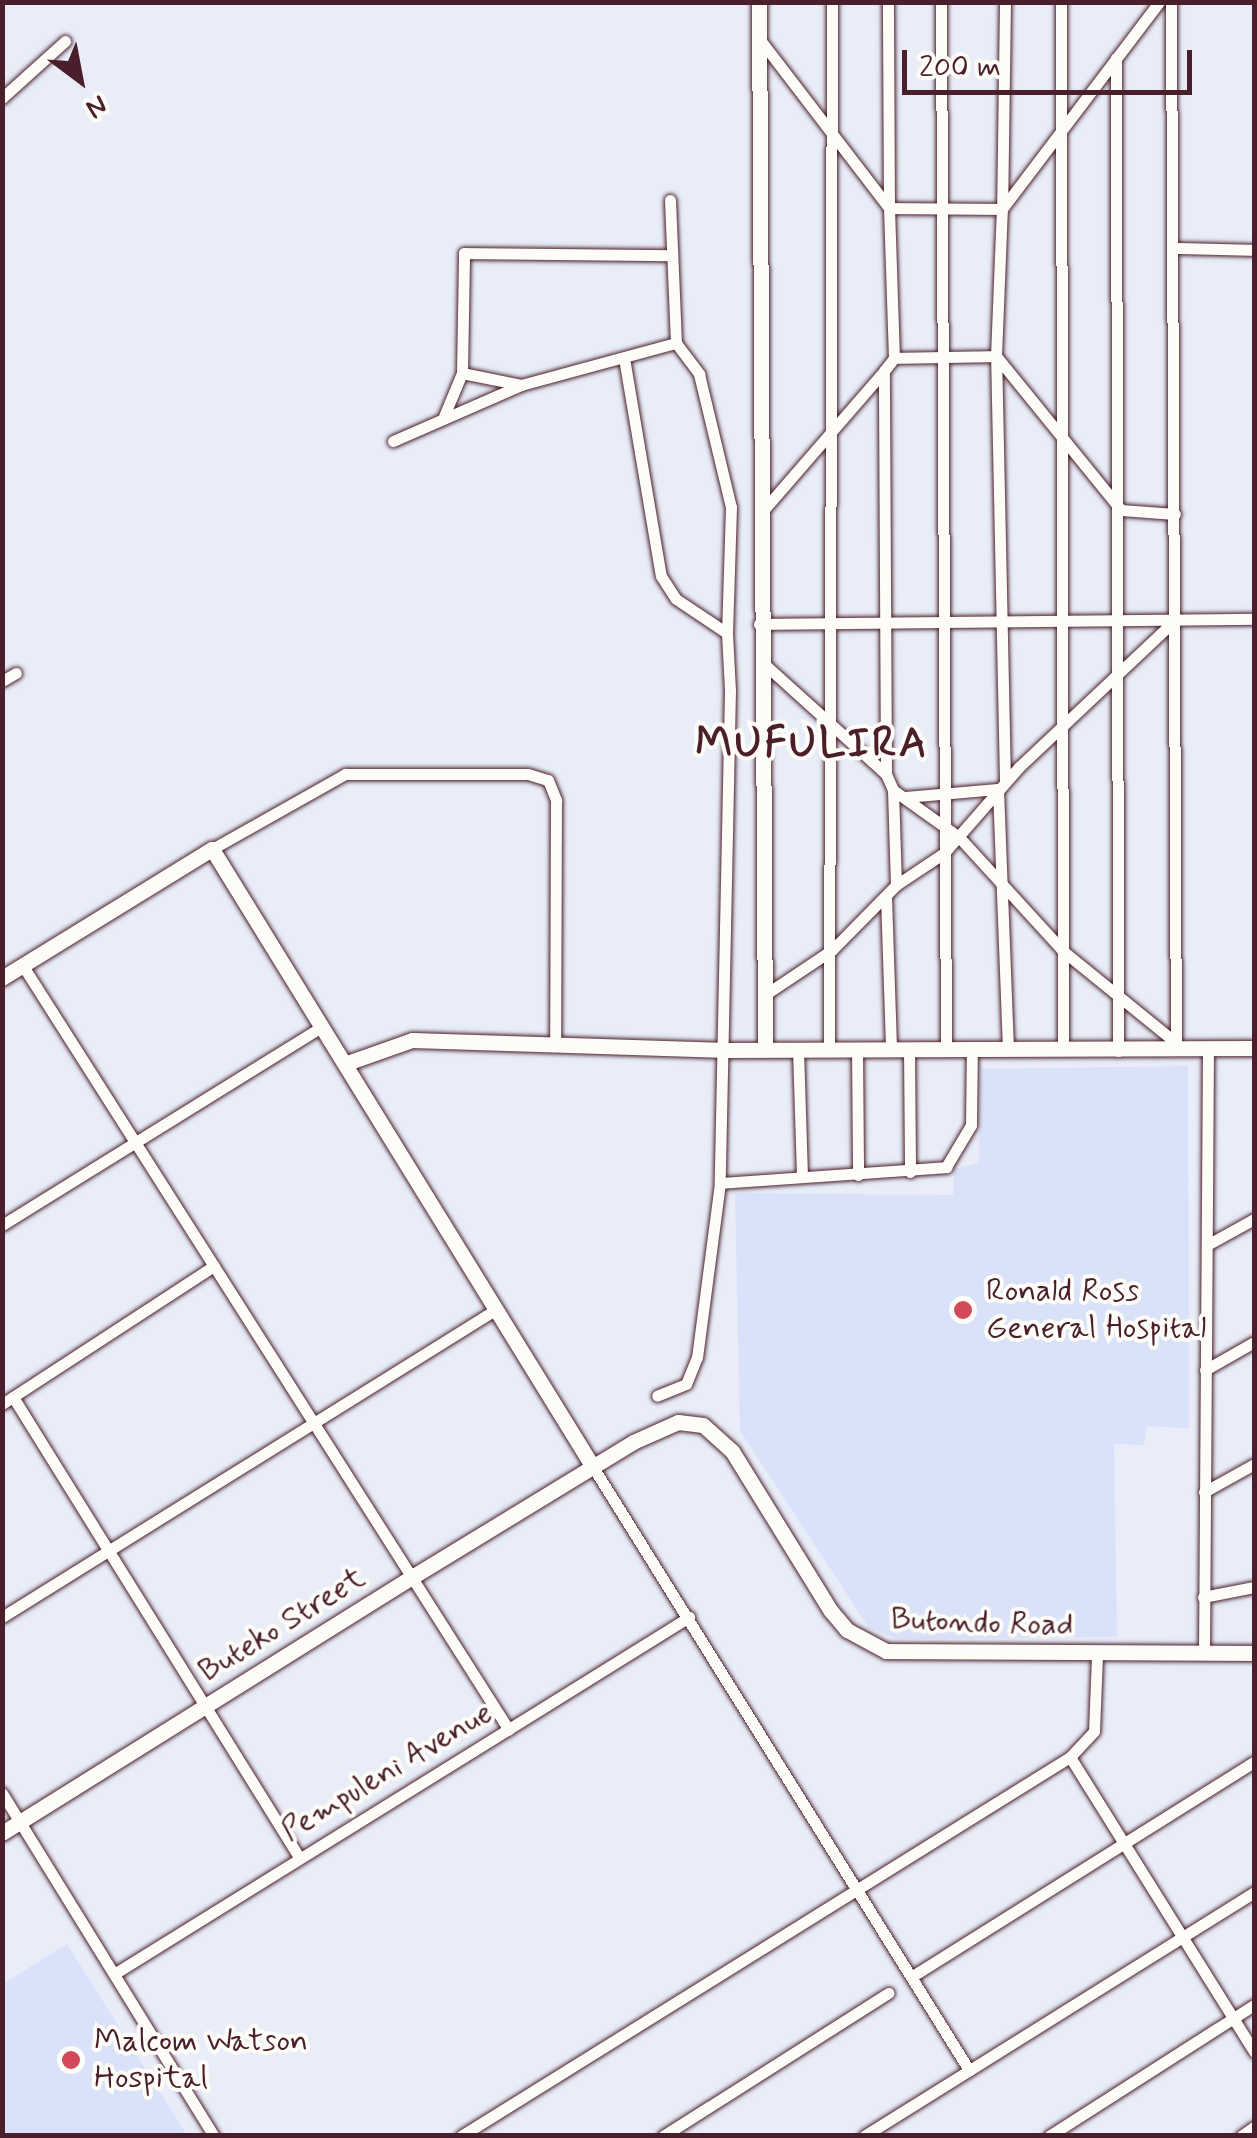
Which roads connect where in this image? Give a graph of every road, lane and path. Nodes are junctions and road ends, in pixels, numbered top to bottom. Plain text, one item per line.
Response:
1 (759, 2) edge
2 (832, 2) edge
3 (888, 2) edge
4 (941, 2) edge
5 (1005, 2) edge
6 (1061, 2) edge
7 (1159, 2) edge
8 (1171, 2) edge
9 (65, 40) dead end
10 (760, 41) junction
11 (1116, 58) junction
12 (2, 98) edge
13 (830, 129) junction
14 (1058, 136) junction
15 (670, 200) dead end
16 (889, 208) junction
17 (1002, 209) junction
18 (940, 210) junction
19 (1174, 248) junction
20 (1254, 250) edge
21 (668, 255) junction
22 (676, 343) junction
23 (944, 354) junction
24 (996, 356) junction
25 (624, 358) junction
26 (894, 358) junction
27 (884, 371) junction
28 (462, 373) junction
29 (521, 384) junction
30 (444, 416) junction
31 (829, 437) junction
32 (1064, 439) junction
33 (393, 441) dead end
34 (1121, 510) junction
35 (761, 514) junction
36 (1175, 514) junction
37 (1254, 619) edge
38 (1120, 620) junction
39 (1175, 620) junction
40 (1004, 621) junction
41 (1062, 621) junction
42 (889, 622) junction
43 (944, 622) junction
44 (830, 623) junction
45 (759, 624) junction
46 (727, 633) junction
47 (761, 660) junction
48 (16, 673) dead end
49 (1120, 673) junction
50 (2, 681) edge
51 (1062, 723) junction
52 (833, 727) junction
53 (886, 774) junction
54 (1002, 785) junction
55 (893, 790) junction
56 (943, 792) junction
57 (905, 797) junction
58 (942, 822) junction
59 (958, 837) junction
60 (212, 849) junction
61 (944, 853) junction
62 (1001, 884) junction
63 (896, 885) junction
64 (886, 896) junction
65 (832, 950) junction
66 (1063, 951) junction
67 (24, 966) junction
68 (2, 978) edge
69 (762, 996) junction
70 (1118, 997) junction
71 (322, 1026) junction
72 (555, 1042) junction
73 (1175, 1046) junction
74 (798, 1048) junction
75 (891, 1048) junction
76 (946, 1048) junction
77 (972, 1048) junction
78 (1008, 1048) junction
79 (1063, 1048) junction
80 (1254, 1048) edge
81 (765, 1049) junction
82 (830, 1049) junction
83 (909, 1049) junction
84 (727, 1050) junction
85 (856, 1050) junction
86 (1118, 1050) junction
87 (1208, 1050) junction
88 (346, 1063) junction
89 (136, 1142) junction
90 (910, 1172) junction
91 (858, 1174) junction
92 (802, 1177) junction
93 (720, 1183) junction
94 (1254, 1219) edge
95 (2, 1225) edge
96 (1207, 1245) junction
97 (214, 1266) junction
98 (494, 1310) junction
99 (1254, 1342) edge
100 (1205, 1370) junction
101 (657, 1396) dead end
102 (8, 1400) edge
103 (312, 1422) junction
104 (1254, 1464) edge
105 (593, 1467) junction
106 (1204, 1492) junction
107 (107, 1551) junction
108 (412, 1577) junction
109 (1254, 1587) edge
110 (1203, 1598) junction
111 (2, 1617) edge
112 (689, 1617) junction
113 (1204, 1653) junction
114 (1254, 1653) edge
115 (1097, 1655) junction
116 (203, 1706) junction
117 (509, 1730) junction
118 (1070, 1756) junction
119 (1254, 1762) edge
120 (2, 1793) edge
121 (20, 1822) junction
122 (2, 1833) edge
123 (1126, 1843) junction
124 (299, 1857) junction
125 (858, 1888) junction
126 (1254, 1892) edge
127 (1183, 1938) junction
128 (114, 1974) junction
129 (911, 1977) junction
130 (888, 1993) dead end
131 (1254, 2006) edge
132 (1232, 2020) junction
133 (1254, 2052) edge
134 (969, 2070) junction
135 (1254, 2127) edge
136 (480, 2130) edge
137 (214, 2136) edge
138 (461, 2136) edge
139 (664, 2136) edge
140 (864, 2136) edge
141 (1049, 2136) edge
142 (1241, 2136) edge

1 - 10 street
2 - 13 street
3 - 16 street
4 - 18 street
5 - 17 street
6 - 14 street
7 - 11 street
8 - 19 street
9 - 12 street
10 - 13 street
10 - 35 street
11 - 14 street
11 - 34 street
13 - 16 street
13 - 31 street
14 - 17 street
14 - 32 street
15 - 21 street
16 - 18 street
16 - 26 street
17 - 18 street
17 - 24 street
18 - 23 street
19 - 20 street
19 - 36 street
21 - 22 street
21 - 28 street
22 - 25 street
22 - 46 street
23 - 24 street
23 - 26 street
23 - 43 street
24 - 32 street
24 - 40 street
25 - 29 street
25 - 46 street
26 - 27 street
27 - 31 street
27 - 42 street
28 - 29 street
28 - 30 street
29 - 30 street
30 - 33 street
31 - 35 street
31 - 44 street
32 - 34 street
32 - 41 street
34 - 36 street
34 - 38 street
35 - 45 street
36 - 39 street
37 - 39 street
38 - 39 street
38 - 41 street
38 - 49 street
39 - 49 street
39 - 73 street
40 - 41 street
40 - 43 street
40 - 54 street
41 - 51 street
42 - 43 street
42 - 44 street
42 - 53 street
43 - 56 street
44 - 45 street
44 - 52 street
45 - 47 street
46 - 84 street
47 - 52 street
47 - 69 street
48 - 50 street
49 - 51 street
49 - 70 street
51 - 54 street
51 - 66 street
52 - 53 street
52 - 65 street
53 - 55 street
54 - 56 street
54 - 59 street
54 - 62 street
55 - 57 street
55 - 63 street
56 - 57 street
56 - 58 street
57 - 58 street
58 - 59 street
58 - 61 street
59 - 61 street
59 - 62 street
60 - 67 street
60 - 71 street
60 - 72 street
61 - 63 street
61 - 76 street
62 - 66 street
62 - 78 street
63 - 64 street
64 - 65 street
64 - 75 street
65 - 69 street
65 - 82 street
66 - 70 street
66 - 79 street
67 - 68 street
67 - 89 street
69 - 81 street
70 - 73 street
70 - 86 street
71 - 88 street
71 - 89 street
72 - 84 street
72 - 88 street
73 - 86 street
73 - 87 street
74 - 81 street
74 - 82 street
74 - 92 street
75 - 83 street
75 - 85 street
76 - 77 street
76 - 83 street
77 - 78 street
77 - 90 street
78 - 79 street
79 - 86 street
80 - 87 street
81 - 84 street
82 - 85 street
83 - 90 street
84 - 93 street
85 - 91 street
87 - 96 street
88 - 98 street
89 - 95 street
89 - 97 street
90 - 91 street
91 - 92 street
92 - 93 street
93 - 101 street
94 - 96 street
96 - 100 street
97 - 102 street
97 - 103 street
98 - 103 street
98 - 105 street
99 - 100 street
100 - 106 street
102 - 107 street
103 - 107 street
103 - 108 street
104 - 106 street
105 - 108 street, Buteko Street
105 - 112 street
105 - 115 street, Butondo Road
106 - 110 street
107 - 111 street
107 - 116 street
108 - 116 street, Buteko Street
108 - 117 street
109 - 110 street
110 - 113 street
112 - 117 street, Pempuleni Avenue
112 - 125 street
113 - 114 street, Butondo Road
113 - 115 street, Butondo Road
115 - 118 street
116 - 121 street, Buteko Street
116 - 124 street
117 - 124 street, Pempuleni Avenue
118 - 123 street
118 - 125 street
119 - 123 street
120 - 121 street
121 - 122 street, Buteko Street
121 - 128 street
123 - 127 street
123 - 129 street
124 - 128 street, Pempuleni Avenue
125 - 129 street
125 - 136 street
126 - 127 street
127 - 132 street
127 - 134 street
128 - 137 street
129 - 134 street
130 - 139 street
131 - 132 street
132 - 133 street
132 - 141 street
134 - 140 street
135 - 142 street
136 - 138 street

